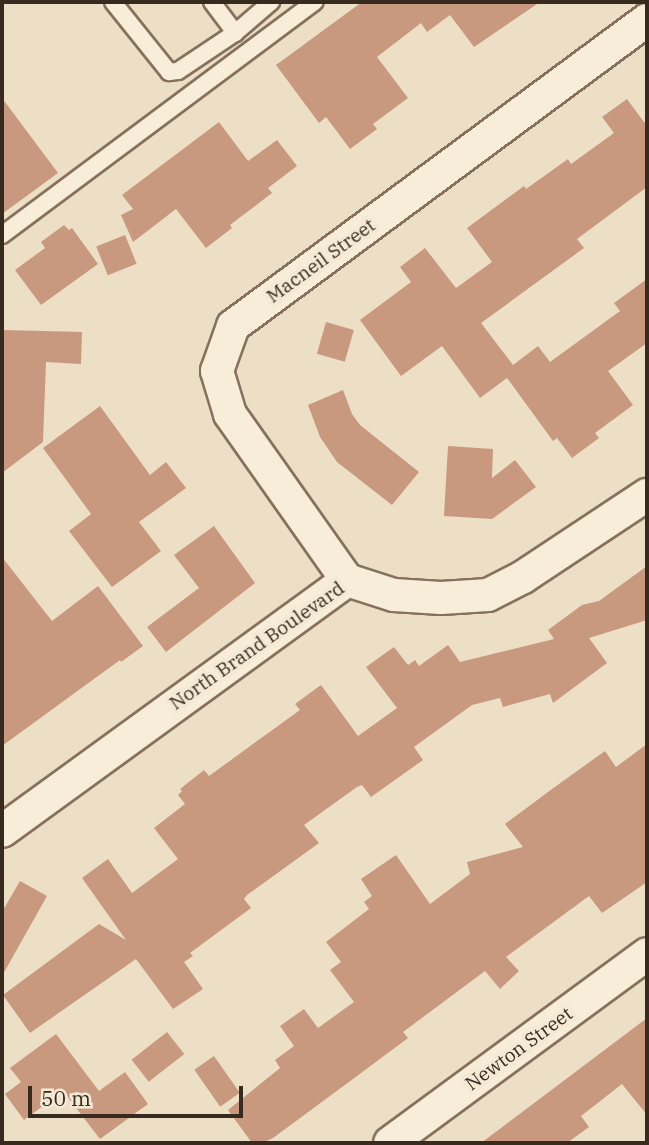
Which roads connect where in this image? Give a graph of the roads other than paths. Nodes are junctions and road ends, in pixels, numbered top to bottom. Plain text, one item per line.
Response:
1 (113, 2) edge
2 (212, 2) edge
3 (271, 2) edge
4 (315, 2) edge
5 (647, 20) edge
6 (235, 33) junction
7 (2, 235) edge
8 (647, 495) edge
9 (347, 580) junction
10 (2, 831) edge
11 (647, 954) edge
12 (390, 1143) edge

1 - 6 lane
2 - 6 lane
3 - 6 lane
4 - 7 lane
5 - 9 street, Macneil Street
8 - 9 street, North Brand Boulevard
9 - 10 street, North Brand Boulevard
11 - 12 street, Newton Street

